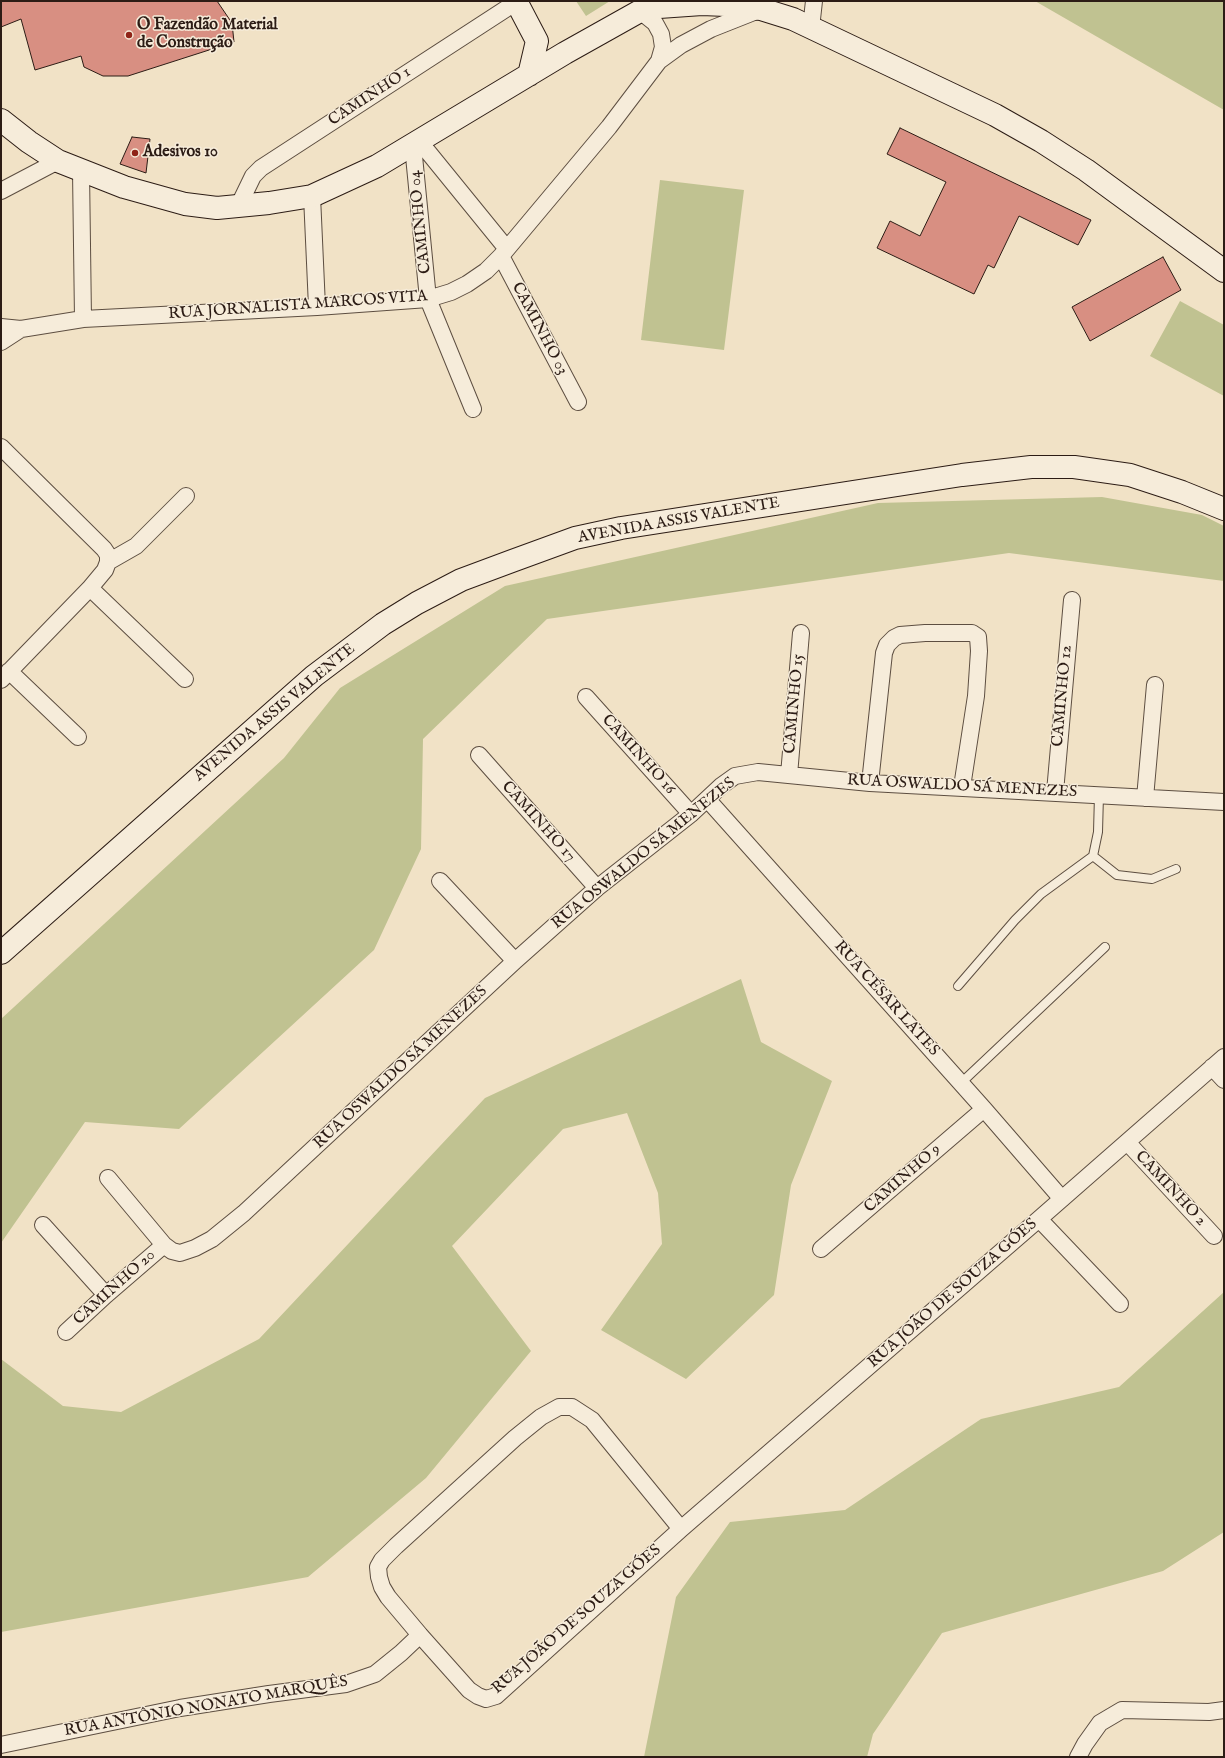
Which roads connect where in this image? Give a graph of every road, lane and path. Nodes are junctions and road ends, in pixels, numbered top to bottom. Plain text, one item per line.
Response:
1 (517, 1) edge
2 (814, 1) edge
3 (761, 9) junction
4 (640, 11) junction
5 (811, 28) junction
6 (536, 41) junction
7 (565, 53) junction
8 (659, 61) junction
9 (529, 75) junction
10 (1, 120) edge
11 (417, 144) junction
12 (58, 161) junction
13 (81, 171) junction
14 (1, 191) edge
15 (312, 196) junction
16 (238, 207) junction
17 (504, 253) junction
18 (1224, 271) edge
19 (428, 298) junction
20 (317, 306) junction
21 (83, 320) junction
22 (1, 327) edge
23 (21, 329) junction
24 (1, 342) edge
25 (578, 402) dead end
26 (473, 410) dead end
27 (1, 447) edge
28 (186, 496) dead end
29 (1224, 509) edge
30 (108, 562) junction
31 (90, 588) junction
32 (1072, 600) dead end
33 (801, 633) dead end
34 (5, 675) edge
35 (185, 678) dead end
36 (1155, 685) dead end
37 (586, 696) dead end
38 (78, 737) dead end
39 (479, 755) dead end
40 (789, 775) junction
41 (870, 783) junction
42 (962, 788) junction
43 (1055, 792) junction
44 (1099, 795) junction
45 (1145, 798) junction
46 (708, 800) junction
47 (1224, 802) edge
48 (691, 814) junction
49 (1093, 856) junction
50 (1176, 869) dead end
51 (440, 881) dead end
52 (597, 888) junction
53 (1105, 948) dead end
54 (1, 953) edge
55 (515, 961) junction
56 (958, 986) dead end
57 (1218, 1062) edge
58 (1224, 1080) edge
59 (961, 1083) junction
60 (984, 1109) junction
61 (1126, 1142) junction
62 (108, 1178) dead end
63 (1062, 1199) junction
64 (1039, 1219) junction
65 (43, 1225) dead end
66 (1214, 1236) dead end
67 (164, 1245) junction
68 (821, 1248) dead end
69 (106, 1294) junction
70 (1120, 1304) dead end
71 (66, 1332) dead end
72 (680, 1529) junction
73 (420, 1635) junction
74 (1224, 1710) edge
75 (1, 1745) edge
76 (1078, 1757) edge

1 - 6 main road
1 - 16 street, CAMINHO 1
2 - 5 street
3 - 4 main road
3 - 5 main road
3 - 8 street, RUA JORNALISTA MARCOS VITA
4 - 7 main road
4 - 8 street, RUA JORNALISTA MARCOS VITA
5 - 18 main road
6 - 7 main road
6 - 9 main road
7 - 9 main road
8 - 17 street, RUA JORNALISTA MARCOS VITA
9 - 11 main road
10 - 12 main road
11 - 15 main road
11 - 17 street, CAMINHO 03
11 - 19 street, CAMINHO 04
12 - 13 main road
12 - 14 street
13 - 16 main road
13 - 21 street
15 - 16 main road
15 - 20 street
17 - 19 street, RUA JORNALISTA MARCOS VITA
17 - 25 street, CAMINHO 03
19 - 20 street, RUA JORNALISTA MARCOS VITA
19 - 26 street, CAMINHO 04
20 - 21 street, RUA JORNALISTA MARCOS VITA
21 - 23 street, RUA JORNALISTA MARCOS VITA
22 - 23 street, RUA JORNALISTA MARCOS VITA
23 - 24 street
27 - 30 street
28 - 30 street
29 - 54 main road, AVENIDA ASSIS VALENTE
30 - 31 street
31 - 34 street
31 - 35 street
32 - 43 street, CAMINHO 12
33 - 40 street, CAMINHO 15
34 - 38 street
36 - 45 street
37 - 48 street, CAMINHO 16
39 - 52 street, CAMINHO 17
40 - 41 street, RUA OSWALDO SÁ MENEZES
40 - 46 street, RUA OSWALDO SÁ MENEZES
41 - 42 street, RUA OSWALDO SÁ MENEZES
41 - 42 street
42 - 43 street, RUA OSWALDO SÁ MENEZES
43 - 44 street, RUA OSWALDO SÁ MENEZES
44 - 45 street, RUA OSWALDO SÁ MENEZES
44 - 49 lane
45 - 47 street, RUA OSWALDO SÁ MENEZES
46 - 48 street, RUA OSWALDO SÁ MENEZES
46 - 59 street, RUA CÉSAR LATES
48 - 52 street, RUA OSWALDO SÁ MENEZES
49 - 50 lane
49 - 56 lane
51 - 55 street
52 - 55 street, RUA OSWALDO SÁ MENEZES
53 - 59 lane
55 - 67 street, RUA OSWALDO SÁ MENEZES
57 - 58 street
57 - 61 street, RUA JOÃO DE SOUZA GÓES
59 - 60 street, RUA CÉSAR LATES
60 - 63 street, RUA CÉSAR LATES
60 - 68 street, CAMINHO 9
61 - 63 street, RUA JOÃO DE SOUZA GÓES
61 - 66 street, CAMINHO 2
62 - 67 street
63 - 64 street, RUA JOÃO DE SOUZA GÓES
64 - 70 street
64 - 72 street, RUA JOÃO DE SOUZA GÓES
65 - 69 street
67 - 69 street, CAMINHO 20
69 - 71 street, CAMINHO 20
72 - 73 street, RUA JOÃO DE SOUZA GÓES
72 - 73 street, RUA JOÃO DE SOUZA GÓES
73 - 75 street, RUA ANTÔNIO NONATO MARQUÊS
74 - 76 street

